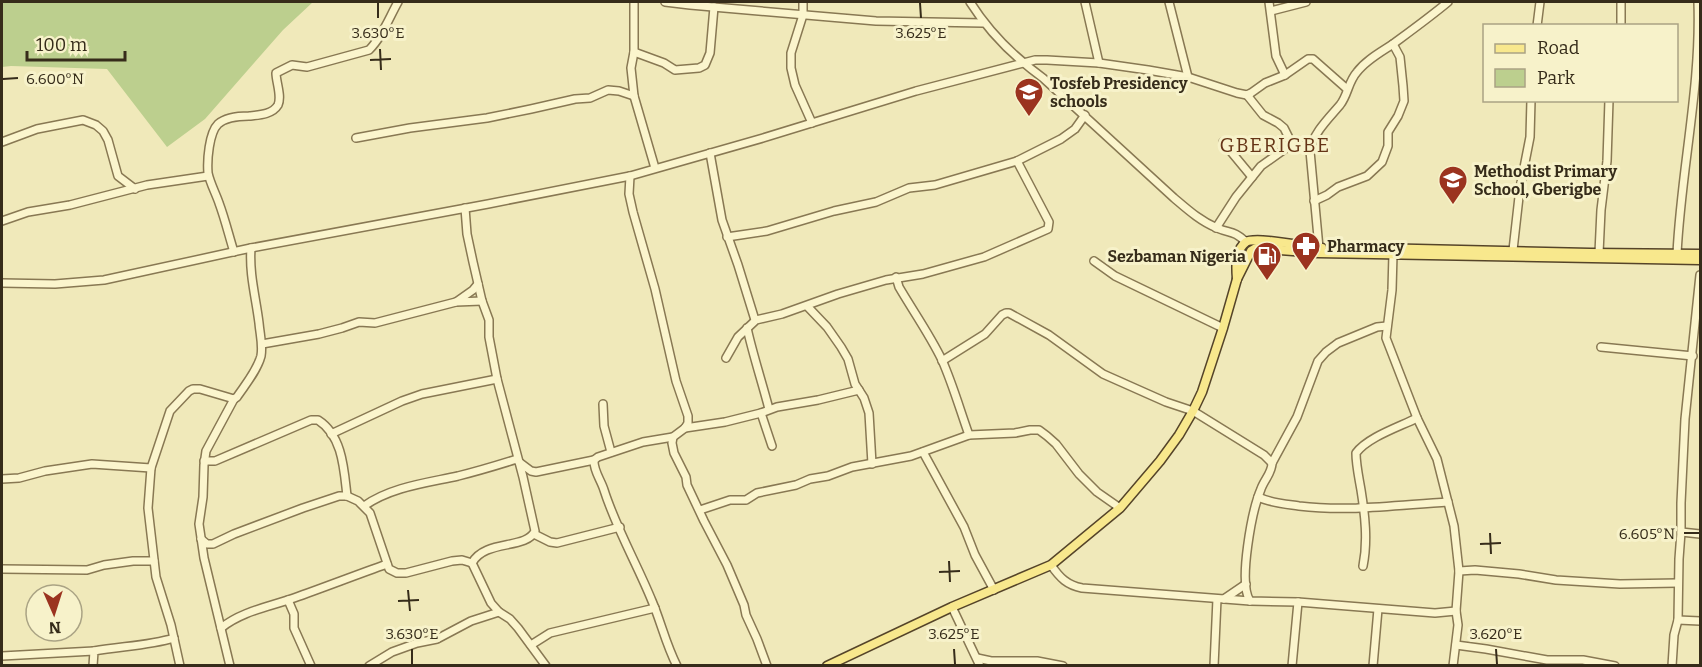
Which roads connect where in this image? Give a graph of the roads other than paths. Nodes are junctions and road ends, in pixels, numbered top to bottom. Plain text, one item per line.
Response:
1 (398, 2) edge
2 (634, 2) edge
3 (665, 2) edge
4 (803, 2) edge
5 (970, 2) edge
6 (1085, 2) edge
7 (1169, 2) edge
8 (1269, 2) edge
9 (1306, 2) edge
10 (1448, 2) edge
11 (1540, 2) edge
12 (1621, 2) edge
13 (1698, 2) edge
14 (714, 7) junction
15 (1271, 11) junction
16 (803, 15) junction
17 (983, 23) junction
18 (1537, 24) edge
19 (1621, 24) edge
20 (1393, 44) junction
21 (634, 52) junction
22 (1022, 63) junction
23 (1099, 63) junction
24 (1286, 75) junction
25 (1188, 77) junction
26 (1347, 89) junction
27 (1247, 95) junction
28 (634, 96) junction
29 (1531, 102) edge
30 (1609, 102) edge
31 (1085, 115) junction
32 (812, 123) junction
33 (356, 138) dead end
34 (2, 142) edge
35 (1223, 142) dead end
36 (1292, 144) junction
37 (1310, 151) junction
38 (710, 153) junction
39 (1017, 161) junction
40 (655, 168) junction
41 (208, 176) junction
42 (630, 176) junction
43 (1251, 177) junction
44 (135, 189) junction
45 (1314, 201) junction
46 (465, 208) junction
47 (2, 220) edge
48 (1216, 228) junction
49 (727, 237) junction
50 (1246, 242) junction
51 (251, 248) junction
52 (1319, 248) junction
53 (1513, 250) junction
54 (234, 252) junction
55 (1599, 253) junction
56 (1393, 254) junction
57 (1677, 254) junction
58 (1701, 254) edge
59 (1701, 260) edge
60 (1095, 261) dead end
61 (1701, 275) edge
62 (896, 277) junction
63 (1237, 279) junction
64 (2, 283) edge
65 (478, 284) junction
66 (482, 301) junction
67 (456, 303) junction
68 (807, 306) junction
69 (755, 320) junction
70 (1387, 326) junction
71 (747, 328) junction
72 (1223, 328) junction
73 (262, 344) junction
74 (1601, 347) dead end
75 (1693, 356) junction
76 (726, 358) dead end
77 (942, 362) junction
78 (497, 379) junction
79 (860, 390) junction
80 (234, 399) junction
81 (603, 404) dead end
82 (769, 409) junction
83 (1193, 411) junction
84 (761, 413) junction
85 (1417, 418) junction
86 (685, 429) junction
87 (332, 434) junction
88 (969, 435) junction
89 (673, 437) junction
90 (772, 446) dead end
91 (611, 452) junction
92 (923, 452) junction
93 (594, 460) junction
94 (204, 461) junction
95 (518, 461) junction
96 (1272, 463) junction
97 (872, 464) junction
98 (151, 468) junction
99 (528, 469) junction
100 (523, 477) junction
101 (2, 479) edge
102 (347, 496) junction
103 (1258, 497) junction
104 (1448, 502) junction
105 (364, 507) junction
106 (1120, 508) junction
107 (1364, 508) junction
108 (700, 510) junction
109 (620, 527) junction
110 (1681, 532) junction
111 (534, 534) junction
112 (1701, 534) edge
113 (201, 539) junction
114 (154, 561) junction
115 (472, 563) junction
116 (387, 564) junction
117 (1051, 565) junction
118 (1363, 566) dead end
119 (2, 569) edge
120 (1459, 571) junction
121 (1678, 583) junction
122 (1246, 584) junction
123 (994, 590) junction
124 (1220, 599) junction
125 (288, 600) junction
126 (1250, 601) junction
127 (1298, 602) junction
128 (952, 607) junction
129 (655, 608) junction
130 (1378, 609) junction
131 (1456, 611) junction
132 (499, 612) junction
133 (1678, 620) junction
134 (1701, 621) edge
135 (221, 628) junction
136 (174, 638) junction
137 (531, 645) junction
138 (1456, 645) junction
139 (94, 651) junction
140 (2, 656) edge
141 (977, 658) junction
142 (93, 666) edge
143 (180, 666) edge
144 (230, 666) edge
145 (311, 666) edge
146 (369, 666) edge
147 (546, 666) edge
148 (677, 666) edge
149 (767, 666) edge
150 (827, 666) edge
151 (980, 666) edge
152 (1063, 666) edge
153 (1214, 666) edge
154 (1292, 666) edge
155 (1373, 666) edge
156 (1453, 666) edge
157 (1615, 666) edge
158 (1672, 666) edge

1 - 41 street
2 - 21 street
3 - 14 street
4 - 16 street
5 - 17 street
6 - 23 street
7 - 25 street
8 - 15 street
9 - 15 street
10 - 20 street
11 - 18 street
12 - 19 street
13 - 57 street
14 - 16 street
14 - 21 street
15 - 24 street
16 - 17 street
16 - 32 street
17 - 22 street
20 - 26 street
20 - 45 street
21 - 28 street
22 - 23 street
22 - 31 street
22 - 32 street
23 - 25 street
24 - 26 street
24 - 27 street
25 - 27 street
26 - 37 street
27 - 36 street
28 - 33 street
28 - 40 street
29 - 53 street
30 - 55 street
31 - 39 street
31 - 48 street
32 - 38 street
34 - 44 street
35 - 43 street
36 - 37 street
36 - 43 street
37 - 45 street
38 - 40 street
38 - 49 street
39 - 49 street
39 - 62 street
40 - 42 street
41 - 44 street
41 - 54 street
42 - 46 street
42 - 86 street
43 - 48 street
44 - 47 street
45 - 52 street
46 - 51 street
46 - 65 street
48 - 50 street
49 - 69 street
50 - 52 main road
50 - 63 main road
51 - 54 street
51 - 73 street
52 - 53 main road
53 - 55 main road
54 - 64 street
55 - 57 main road
56 - 59 main road
56 - 63 main road
56 - 70 street
57 - 58 main road
60 - 72 street
61 - 75 street
62 - 68 street
62 - 77 street
63 - 72 main road
65 - 66 street
65 - 67 street
66 - 67 street
66 - 78 street
67 - 73 street
68 - 69 street
68 - 79 street
69 - 71 street
70 - 85 street
70 - 96 street
71 - 76 street
71 - 82 street
72 - 83 main road
73 - 80 street
74 - 75 street
75 - 110 street
77 - 83 street
77 - 88 street
78 - 87 street
78 - 95 street
79 - 82 street
79 - 97 street
80 - 94 street
80 - 98 street
81 - 91 street
82 - 84 street
83 - 96 street
83 - 106 main road
84 - 86 street
84 - 90 street
85 - 104 street
85 - 107 street
86 - 89 street
87 - 94 street
87 - 102 street
88 - 92 street
88 - 106 street
89 - 91 street
89 - 108 street
91 - 93 street
92 - 97 street
92 - 123 street
93 - 99 street
93 - 109 street
94 - 113 street
95 - 99 street
95 - 100 street
95 - 105 street
96 - 103 street
97 - 108 street
98 - 101 street
98 - 114 street
99 - 100 street
100 - 111 street
102 - 105 street
102 - 113 street
103 - 107 street
103 - 122 street
104 - 107 street
104 - 120 street
105 - 116 street
106 - 117 main road
107 - 118 street
108 - 149 street
109 - 111 street
109 - 129 street
110 - 112 street
110 - 121 street
111 - 115 street
113 - 135 street
114 - 119 street
114 - 136 street
115 - 116 street
115 - 132 street
116 - 125 street
117 - 123 main road
117 - 124 street
120 - 121 street
120 - 131 street
121 - 133 street
122 - 124 street
122 - 126 street
123 - 128 main road
124 - 126 street
124 - 153 street
125 - 135 street
125 - 145 street
126 - 127 street
127 - 130 street
127 - 154 street
128 - 141 street
128 - 150 main road
129 - 137 street
129 - 148 street
130 - 131 street
130 - 155 street
131 - 138 street
132 - 137 street
132 - 146 street
133 - 134 street
133 - 158 street
135 - 144 street
136 - 139 street
136 - 143 street
137 - 147 street
138 - 156 street
138 - 157 street
139 - 140 street
139 - 142 street
141 - 151 street
141 - 152 street

